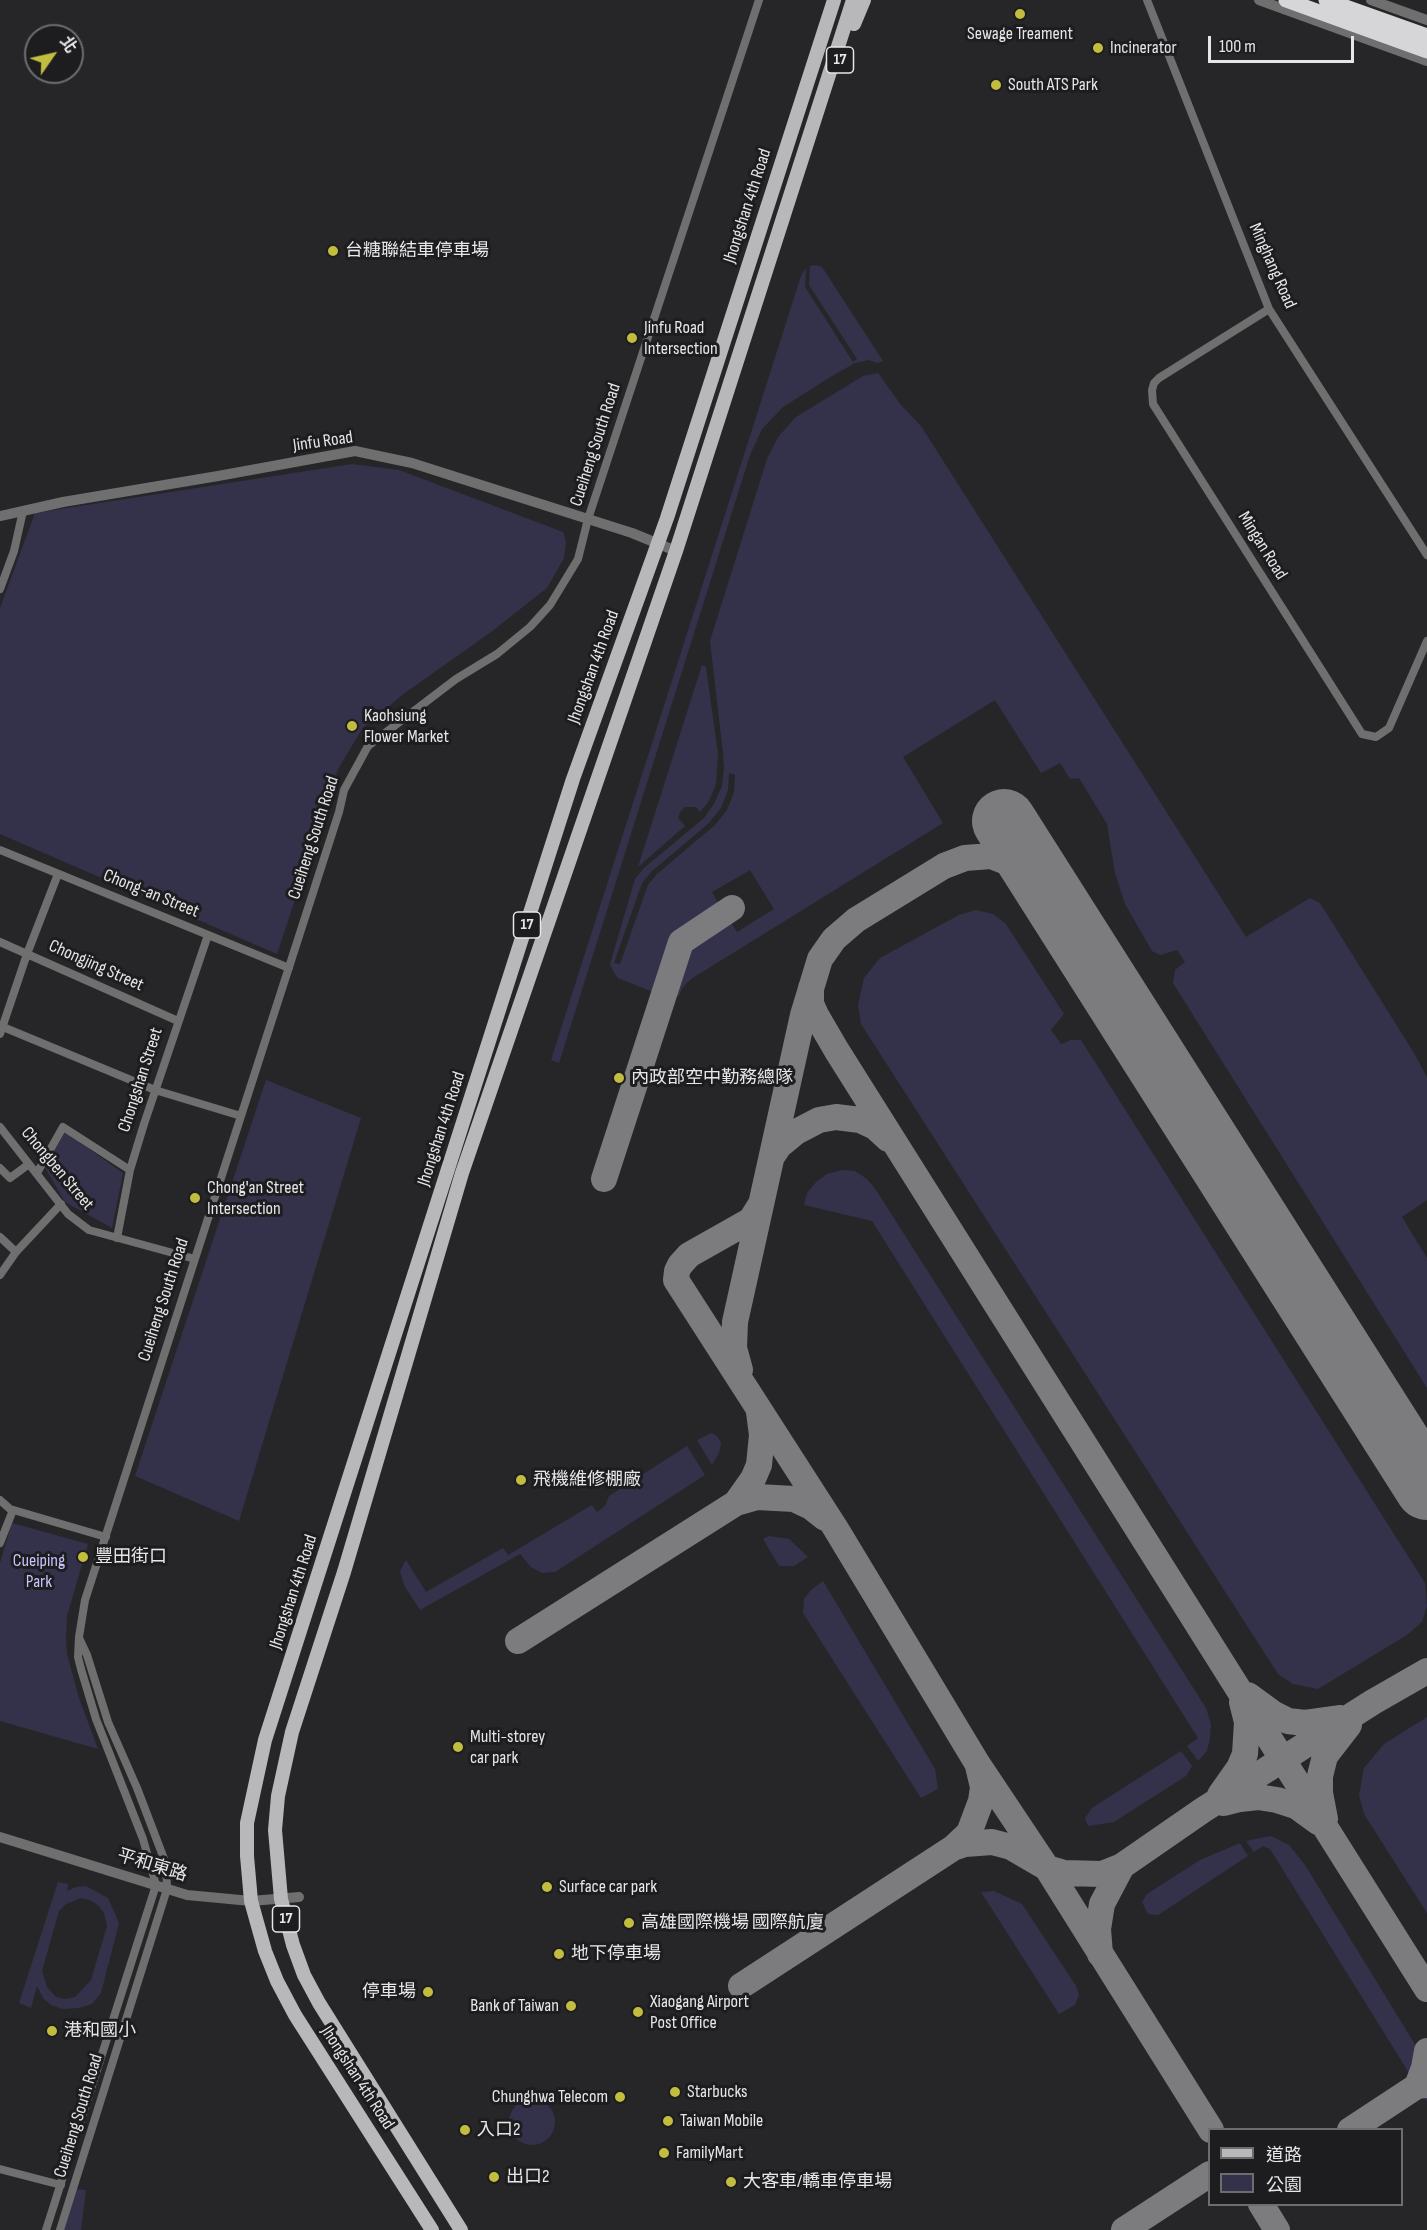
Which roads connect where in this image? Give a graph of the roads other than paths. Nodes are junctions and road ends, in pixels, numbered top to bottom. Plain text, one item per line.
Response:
1 (759, 0) edge
2 (833, 0) edge
3 (853, 0) edge
4 (864, 0) edge
5 (1147, 0) edge
6 (1259, 0) edge
7 (1286, 0) edge
8 (1295, 0) edge
9 (1306, 0) edge
10 (1326, 0) edge
11 (1337, 0) edge
12 (1349, 0) edge
13 (1371, 0) edge
14 (1387, 18) dead end
15 (1427, 20) edge
16 (1427, 28) edge
17 (1382, 31) dead end
18 (1427, 36) edge
19 (1427, 44) edge
20 (1427, 51) edge
21 (1427, 62) edge
22 (815, 120) junction
23 (1269, 309) junction
24 (23, 511) junction
25 (0, 516) edge
26 (588, 519) junction
27 (657, 544) junction
28 (676, 551) junction
29 (1427, 555) edge
30 (0, 589) edge
31 (1427, 641) edge
32 (0, 850) edge
33 (58, 874) junction
34 (208, 935) junction
35 (0, 942) edge
36 (27, 954) junction
37 (289, 968) junction
38 (178, 1021) junction
39 (1, 1030) edge
40 (155, 1090) junction
41 (240, 1116) junction
42 (0, 1127) edge
43 (29, 1164) junction
44 (0, 1168) edge
45 (130, 1170) junction
46 (37, 1173) junction
47 (61, 1204) junction
48 (0, 1237) edge
49 (117, 1238) junction
50 (16, 1252) junction
51 (195, 1259) junction
52 (0, 1275) edge
53 (0, 1500) edge
54 (13, 1510) junction
55 (106, 1537) junction
56 (0, 1543) edge
57 (79, 1637) junction
58 (0, 1837) edge
59 (162, 1887) junction
60 (298, 1897) dead end
61 (281, 1899) junction
62 (251, 1901) junction
63 (0, 2169) edge
64 (61, 2186) junction
65 (46, 2230) edge
66 (60, 2230) edge
67 (432, 2230) edge
68 (461, 2230) edge

1 - 26 street, Cueiheng South Road
2 - 27 main road, Jhongshan 4th Road / 17
3 - 22 main road, Jhongshan 4th Road / 17
4 - 22 main road, Jhongshan 4th Road / 17
5 - 23 street, Minghang Road
6 - 21 street
7 - 20 highway
8 - 17 street
9 - 19 highway
10 - 18 highway
11 - 14 street
12 - 16 highway
13 - 15 street
22 - 28 main road, Jhongshan 4th Road / 17
23 - 29 street, Minghang Road
23 - 31 street, Mingan Road
24 - 25 street, Jinfu Road
24 - 26 street, Jinfu Road
24 - 30 street
26 - 27 street, Jinfu Road
26 - 37 street, Cueiheng South Road
27 - 28 street, Jinfu Road
27 - 62 main road, Jhongshan 4th Road / 17
28 - 61 main road, Jhongshan 4th Road / 17
32 - 33 street, Chong-an Street
33 - 34 street, Chong-an Street
33 - 36 street
34 - 37 street, Chong-an Street
34 - 38 street, Chongshan Street
35 - 36 street, Chongjing Street
36 - 38 street, Chongjing Street
36 - 39 street
37 - 41 street, Cueiheng South Road
38 - 40 street, Chongshan Street
39 - 40 street
40 - 41 street
40 - 45 street, Chongshan Street
41 - 51 street, Cueiheng South Road
42 - 43 street, Chongben Street
43 - 44 street
43 - 46 street, Chongben Street
45 - 46 street
45 - 49 street, Chongshan Street
46 - 47 street, Chongben Street
47 - 49 street, Chongben Street
47 - 50 street
48 - 50 street
49 - 51 street, Chongben Street
50 - 52 street
51 - 55 street, Cueiheng South Road
53 - 54 street
54 - 55 street
54 - 56 street
55 - 57 street, Cueiheng South Road
57 - 59 street, Cueiheng South Road
57 - 59 street, Cueiheng South Road
58 - 59 street, 平和東路
59 - 62 street, 平和東路
59 - 64 street, Cueiheng South Road
59 - 66 street, Cueiheng South Road
60 - 61 street, 平和東路
61 - 62 street, 平和東路
61 - 68 main road, Jhongshan 4th Road / 17
62 - 67 main road, Jhongshan 4th Road / 17
63 - 64 street
64 - 65 street, Cueiheng South Road

